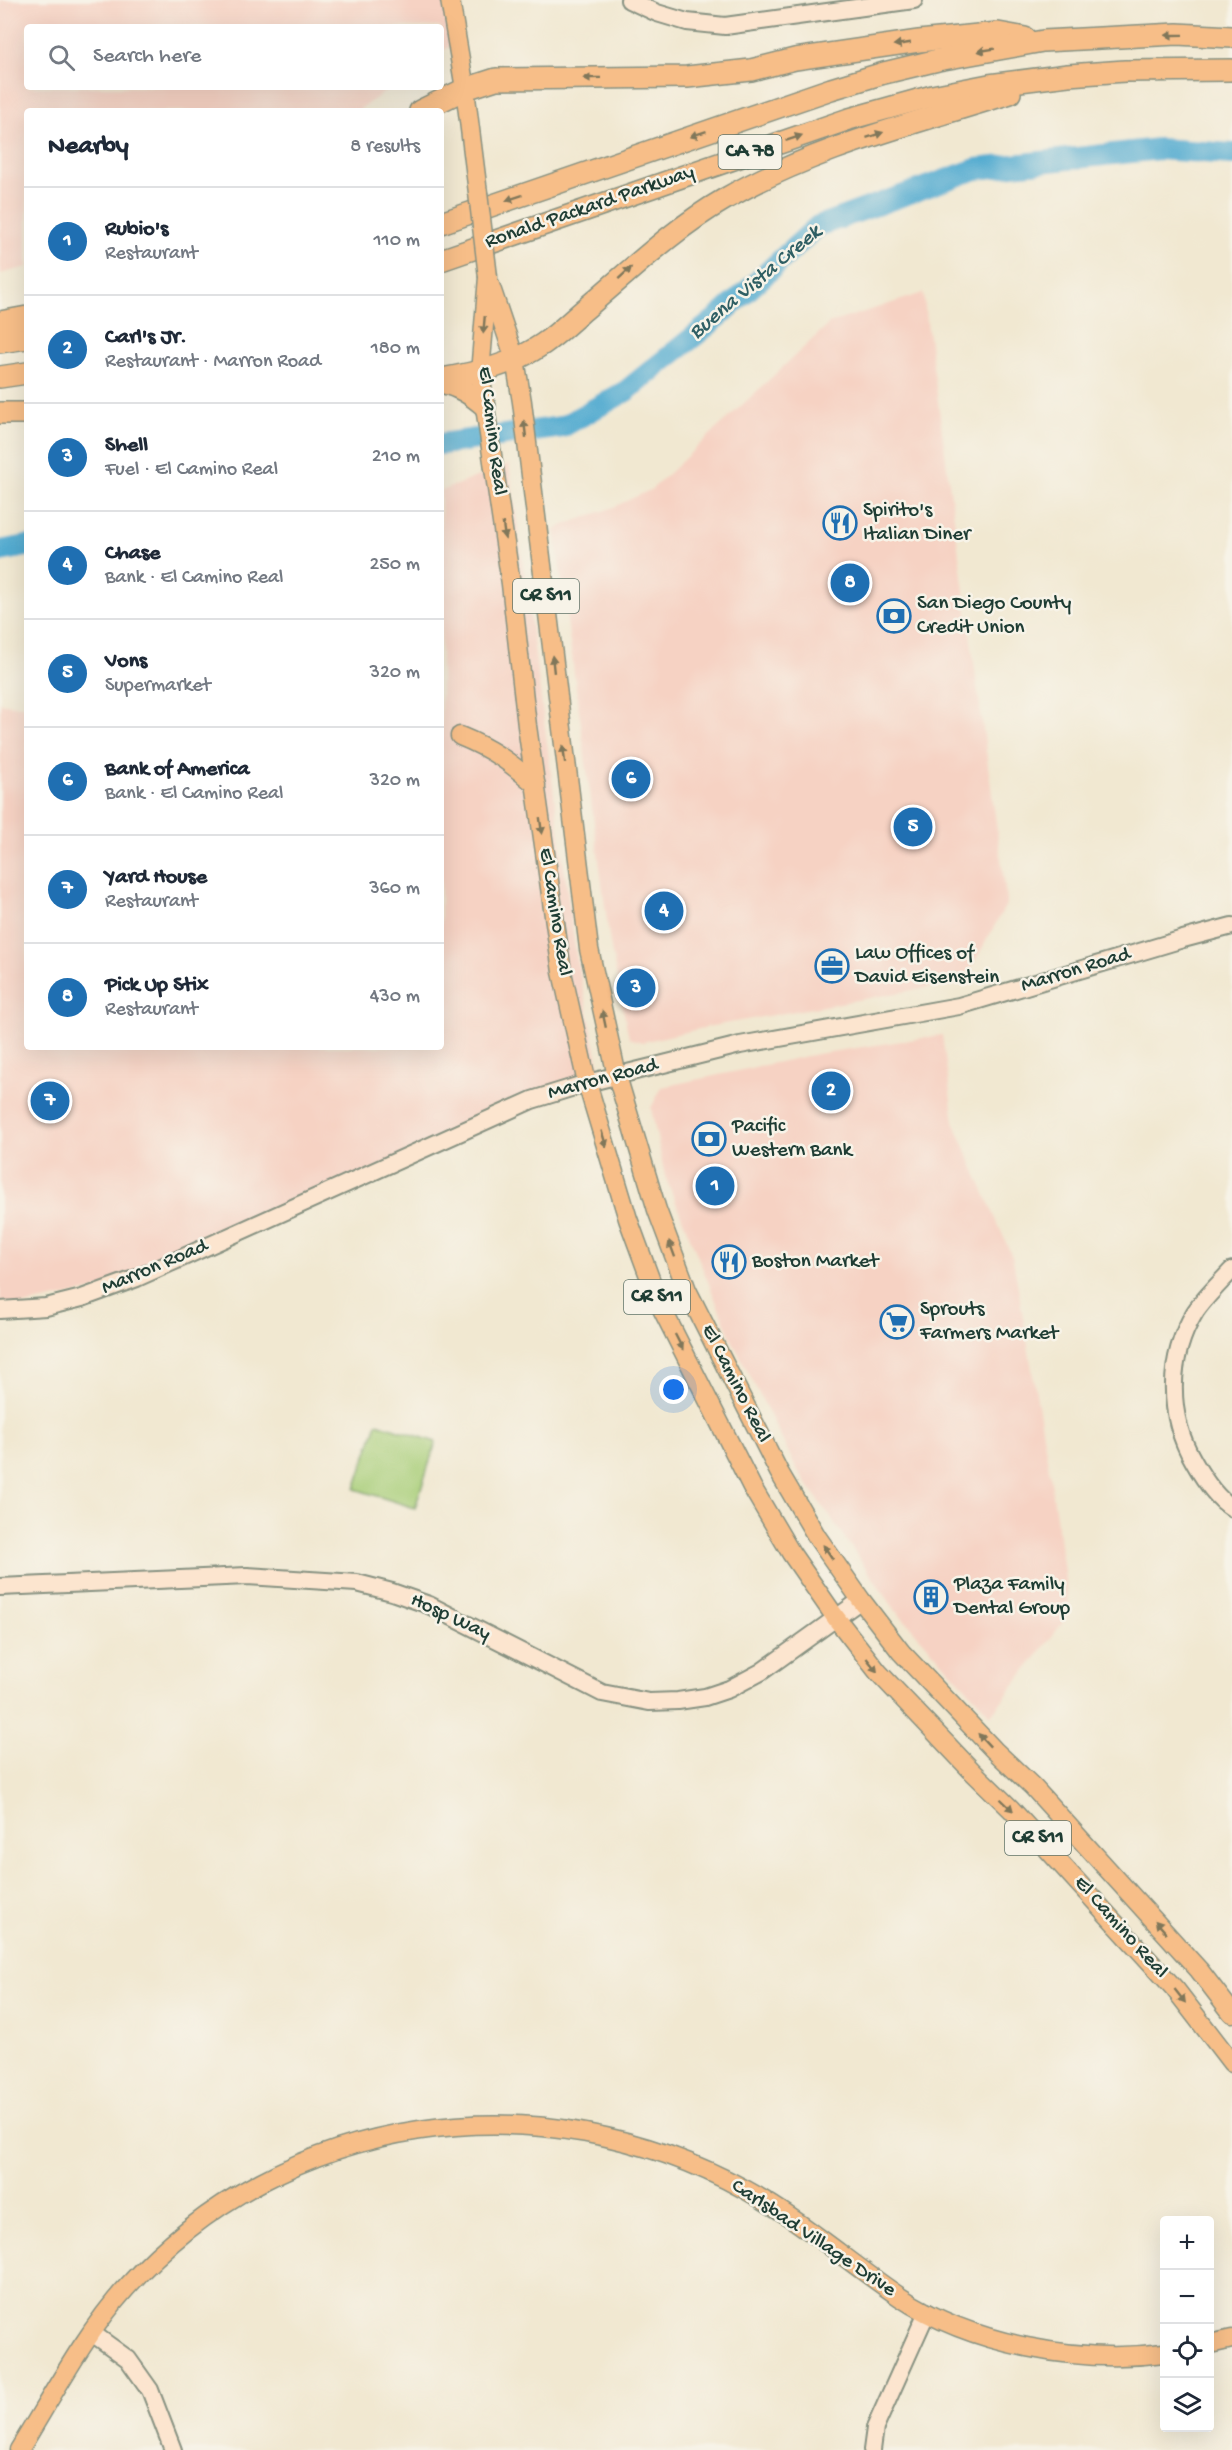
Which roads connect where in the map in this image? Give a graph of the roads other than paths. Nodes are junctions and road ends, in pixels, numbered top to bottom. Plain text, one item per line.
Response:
1 (450, 0) edge
2 (629, 0) edge
3 (914, 0) edge
4 (1232, 37) edge
5 (1043, 41) junction
6 (1232, 70) edge
7 (1068, 75) junction
8 (465, 89) junction
9 (426, 108) edge
10 (444, 222) edge
11 (444, 259) edge
12 (488, 277) junction
13 (24, 318) edge
14 (0, 322) edge
15 (24, 338) edge
16 (0, 342) edge
17 (515, 359) junction
18 (24, 373) edge
19 (480, 373) junction
20 (0, 377) edge
21 (444, 379) edge
22 (444, 381) edge
23 (485, 406) junction
24 (0, 413) edge
25 (24, 413) edge
26 (460, 736) dead end
27 (536, 785) junction
28 (1232, 926) edge
29 (617, 1076) junction
30 (587, 1083) junction
31 (1232, 1270) edge
32 (0, 1310) edge
33 (1232, 1508) edge
34 (0, 1587) edge
35 (861, 1600) junction
36 (836, 1618) junction
37 (1232, 2013) edge
38 (1232, 2063) edge
39 (927, 2312) junction
40 (92, 2333) junction
41 (1232, 2339) edge
42 (1214, 2343) edge
43 (1160, 2353) edge
44 (19, 2450) edge
45 (173, 2450) edge
46 (872, 2450) edge

1 - 8 main road
2 - 3 street
4 -> 5 highway, Ronald Packard Parkway / CA 78
5 -> 8 highway
5 -> 10 highway, Ronald Packard Parkway / CA 78
6 - 7 highway, Ronald Packard Parkway / CA 78
11 -> 7 highway, Ronald Packard Parkway / CA 78
17 -> 7 highway
8 - 9 highway
8 - 12 main road, CR S11, bridge
12 - 17 main road, El Camino Real / CR S11
12 -> 19 main road, El Camino Real / CR S11
13 - 14 highway
15 - 16 highway
17 - 19 highway
29 -> 17 main road, El Camino Real / CR S11
18 - 20 highway
19 - 21 highway
19 - 23 main road, El Camino Real / CR S11
22 - 23 highway
23 -> 27 main road, El Camino Real / CR S11
24 - 25 highway
26 - 27 main road
27 -> 30 main road, El Camino Real / CR S11
28 - 29 street, Marron Road
29 - 30 street, Marron Road
35 -> 29 main road, El Camino Real / CR S11
30 - 32 street, Marron Road
30 -> 36 main road, El Camino Real / CR S11
31 - 33 street
34 - 36 street, Hosp Way
35 - 36 street, Hosp Way
37 -> 35 main road, El Camino Real / CR S11
36 -> 38 main road, El Camino Real / CR S11
39 - 40 main road, Carlsbad Village Drive
39 - 43 main road, Carlsbad Village Drive
39 - 46 street
40 - 44 main road, Carlsbad Village Drive
40 - 45 street
41 - 42 main road

